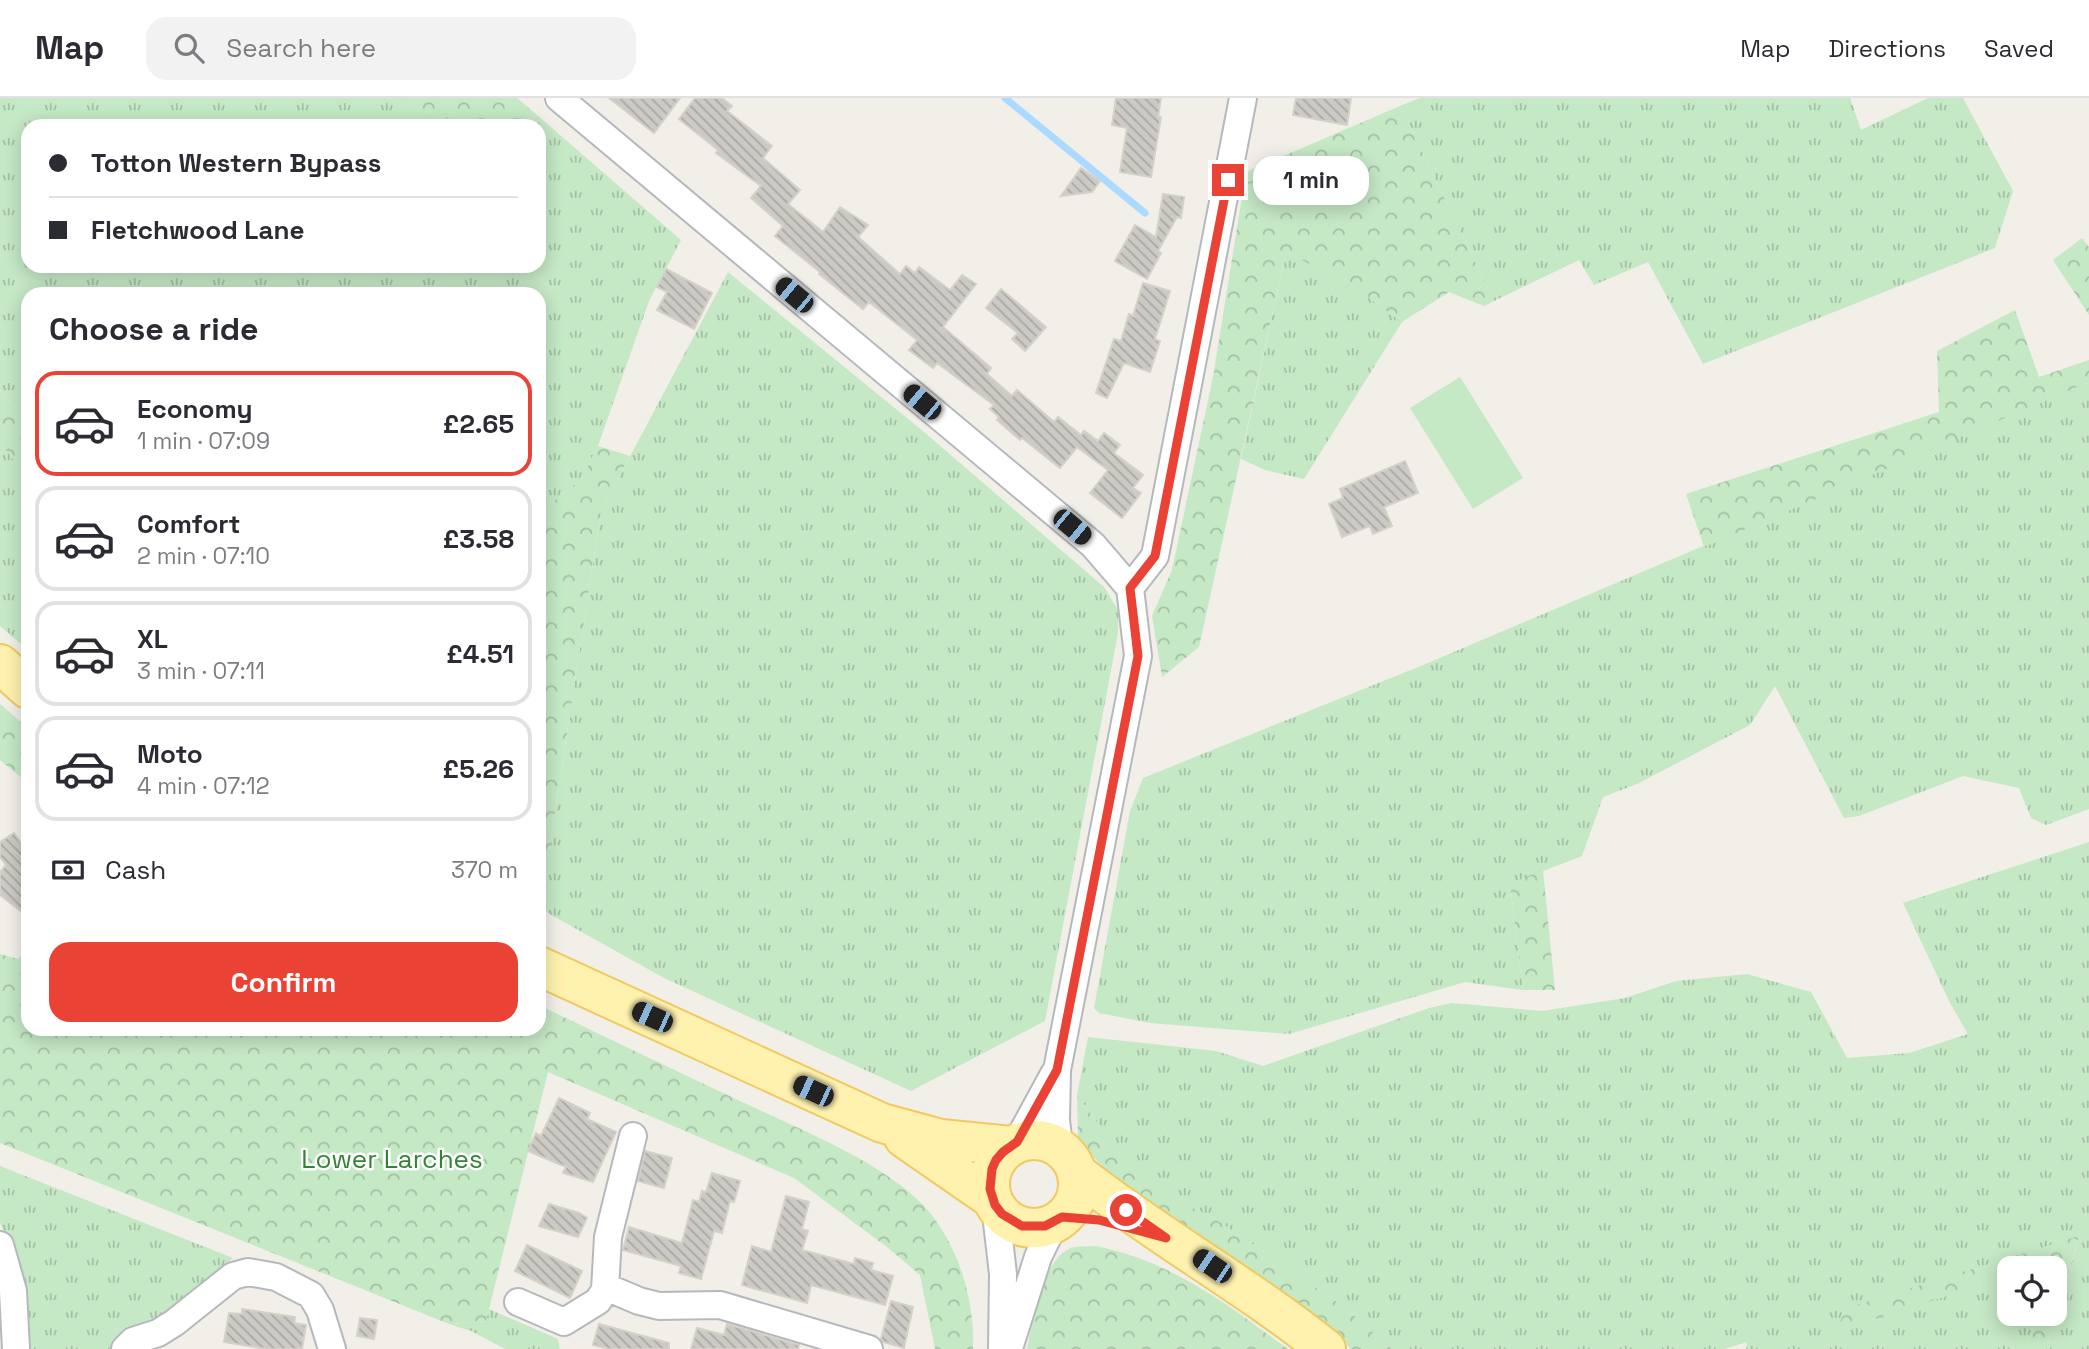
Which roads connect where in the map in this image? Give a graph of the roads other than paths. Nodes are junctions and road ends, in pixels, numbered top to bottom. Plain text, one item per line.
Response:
1 (559, 98) edge
2 (1243, 98) edge
3 (1130, 588) junction
4 (0, 664) edge
5 (21, 683) edge
6 (546, 969) edge
7 (1057, 1070) junction
8 (882, 1123) junction
9 (633, 1136) dead end
10 (1014, 1144) junction
11 (1068, 1160) junction
12 (994, 1202) junction
13 (1059, 1220) junction
14 (1166, 1238) junction
15 (0, 1245) edge
16 (606, 1287) junction
17 (519, 1302) dead end
18 (800, 1339) edge
19 (16, 1349) edge
20 (125, 1349) edge
21 (332, 1349) edge
22 (869, 1349) edge
23 (1002, 1349) edge
24 (1009, 1349) edge
25 (1326, 1349) edge

1 - 3 street
2 - 3 street
3 - 7 street
4 - 5 main road
6 - 8 main road
7 - 10 street
7 - 11 street
8 - 10 main road
8 - 12 main road
9 - 16 street
10 - 11 main road
10 - 12 main road
11 - 13 main road
11 - 14 main road
12 - 13 main road
12 - 23 street
13 - 14 main road
13 - 24 street
14 - 25 main road
15 - 19 street
16 - 17 street
16 - 18 street
18 - 22 street
20 - 21 street

